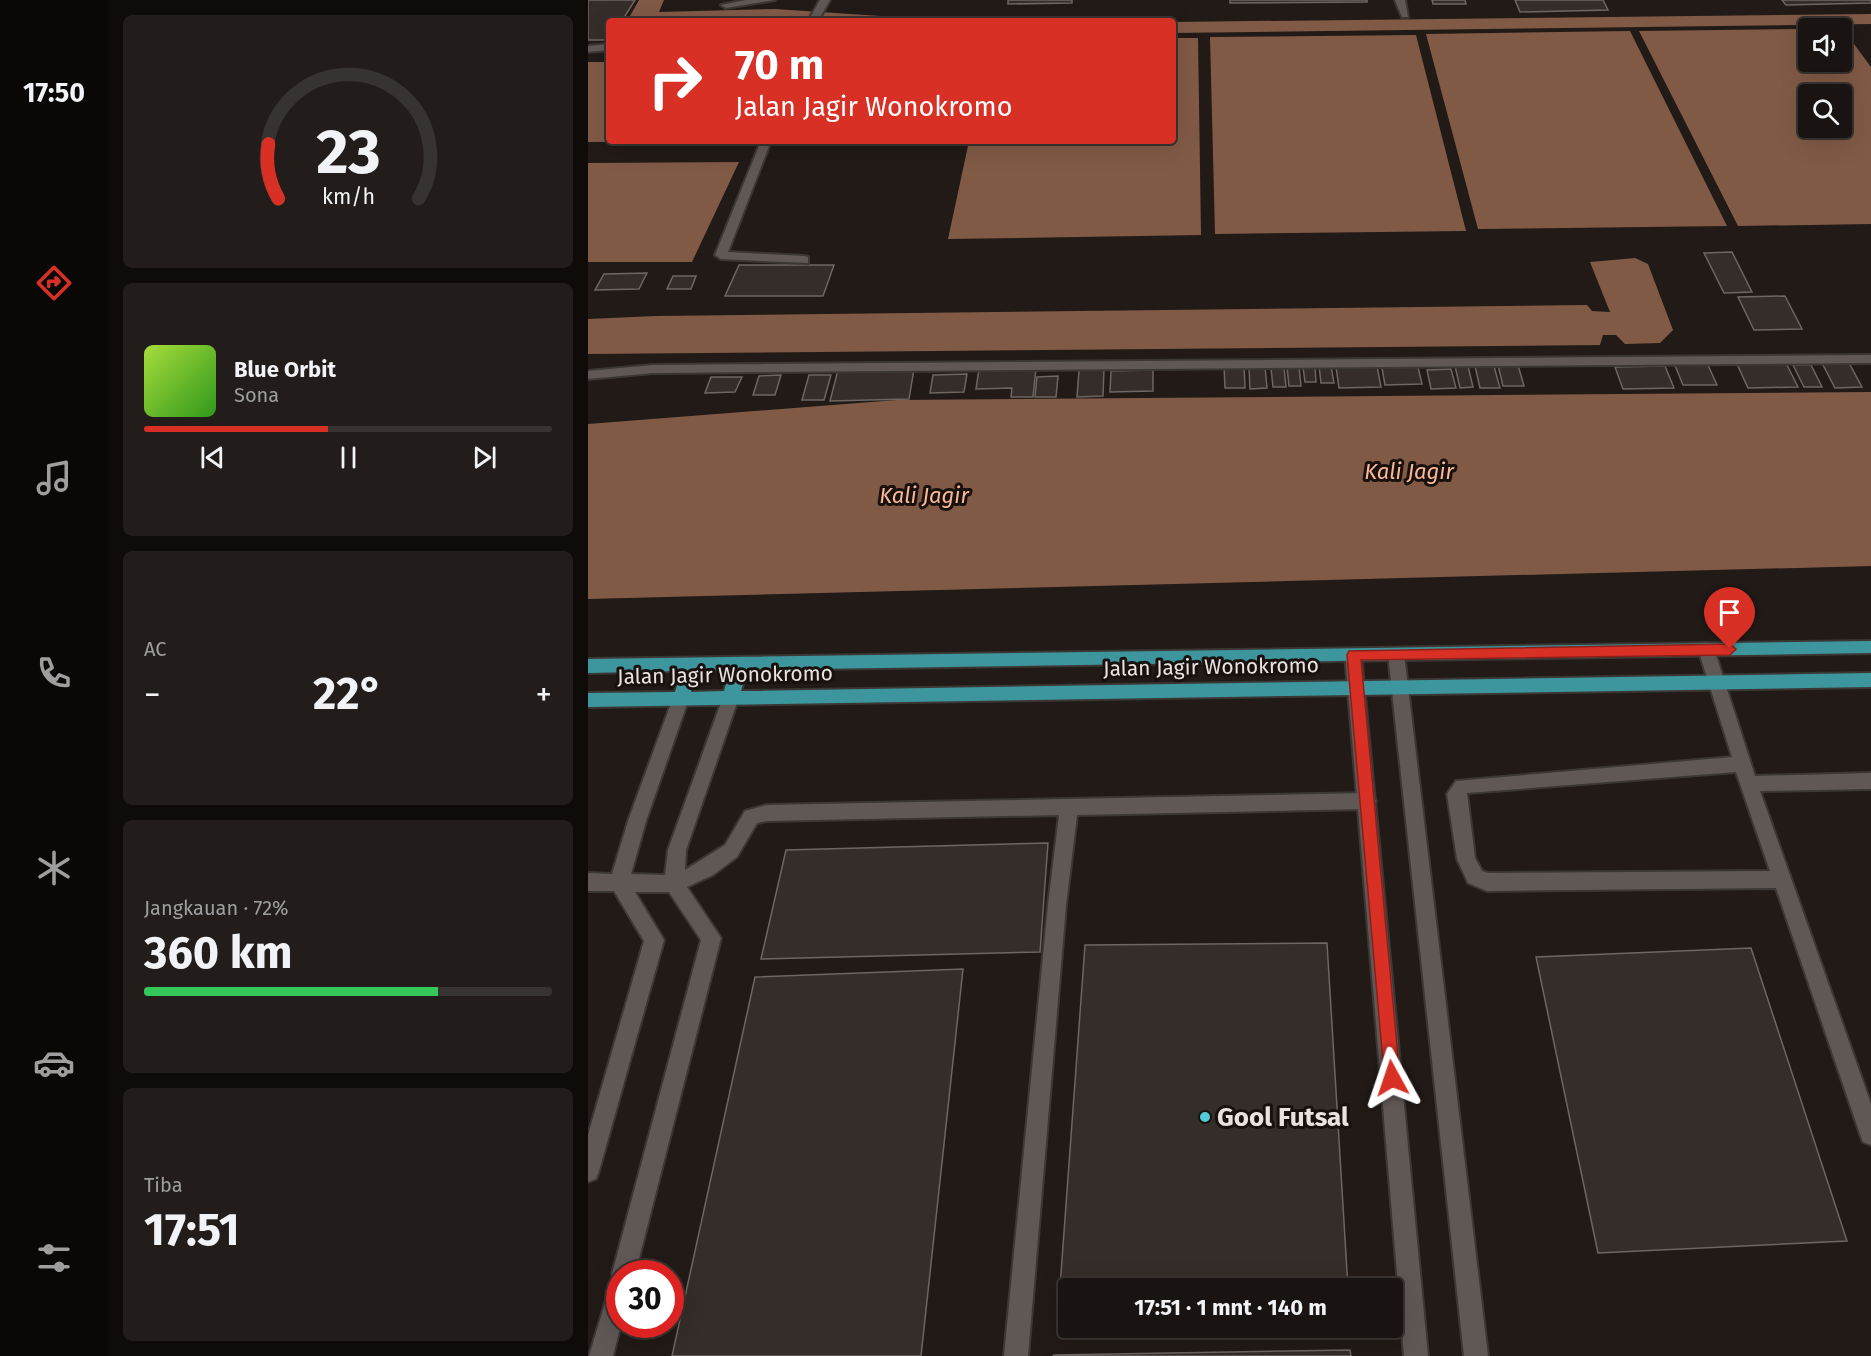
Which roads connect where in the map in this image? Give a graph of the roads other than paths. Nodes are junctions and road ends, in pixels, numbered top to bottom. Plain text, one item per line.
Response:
1 (770, 0) edge
2 (825, 0) edge
3 (1400, 0) edge
4 (726, 5) dead end
5 (1405, 15) dead end
6 (815, 18) edge
7 (606, 47) edge
8 (588, 49) edge
9 (765, 144) edge
10 (804, 260) dead end
11 (1871, 359) edge
12 (588, 375) edge
13 (1871, 647) edge
14 (1706, 650) junction
15 (1396, 654) junction
16 (1353, 655) junction
17 (692, 664) junction
18 (741, 664) junction
19 (588, 666) edge
20 (1871, 680) edge
21 (1716, 682) junction
22 (1402, 687) junction
23 (1355, 688) junction
24 (731, 697) junction
25 (681, 698) junction
26 (588, 700) edge
27 (1743, 764) junction
28 (1871, 782) edge
29 (1749, 784) junction
30 (1367, 801) junction
31 (1069, 806) junction
32 (1782, 879) junction
33 (588, 882) edge
34 (619, 882) junction
35 (674, 884) junction
36 (1871, 1134) edge
37 (588, 1171) edge
38 (627, 1260) edge
39 (606, 1338) edge
40 (601, 1356) edge
41 (1016, 1356) edge
42 (1416, 1356) edge
43 (1476, 1356) edge

1 - 4 street
2 - 6 street
3 - 5 street
7 - 8 street
9 - 10 street
11 - 12 street
13 - 14 main road, Jalan Jagir Wonokromo
14 - 15 main road, Jalan Jagir Wonokromo
14 - 21 street
15 - 16 main road, Jalan Jagir Wonokromo
15 - 22 street
16 - 18 main road, Jalan Jagir Wonokromo
16 - 23 street
17 - 18 main road, Jalan Jagir Wonokromo
17 - 19 main road, Jalan Jagir Wonokromo
17 - 25 main road
18 - 24 main road
20 - 21 main road, Jalan Jagir Wonokromo
21 - 22 main road, Jalan Jagir Wonokromo
21 - 27 street
22 - 23 main road, Jalan Jagir Wonokromo
22 - 43 street
23 - 24 main road, Jalan Jagir Wonokromo
23 - 30 street
24 - 25 main road, Jalan Jagir Wonokromo
24 - 35 street
25 - 26 main road, Jalan Jagir Wonokromo
25 - 34 street
27 - 29 street
27 - 32 street
28 - 29 street
29 - 32 street
30 - 31 street
30 - 42 street
31 - 35 street
31 - 41 street
32 - 36 street
33 - 34 street
34 - 35 street
34 - 37 street
35 - 38 street
39 - 40 street

